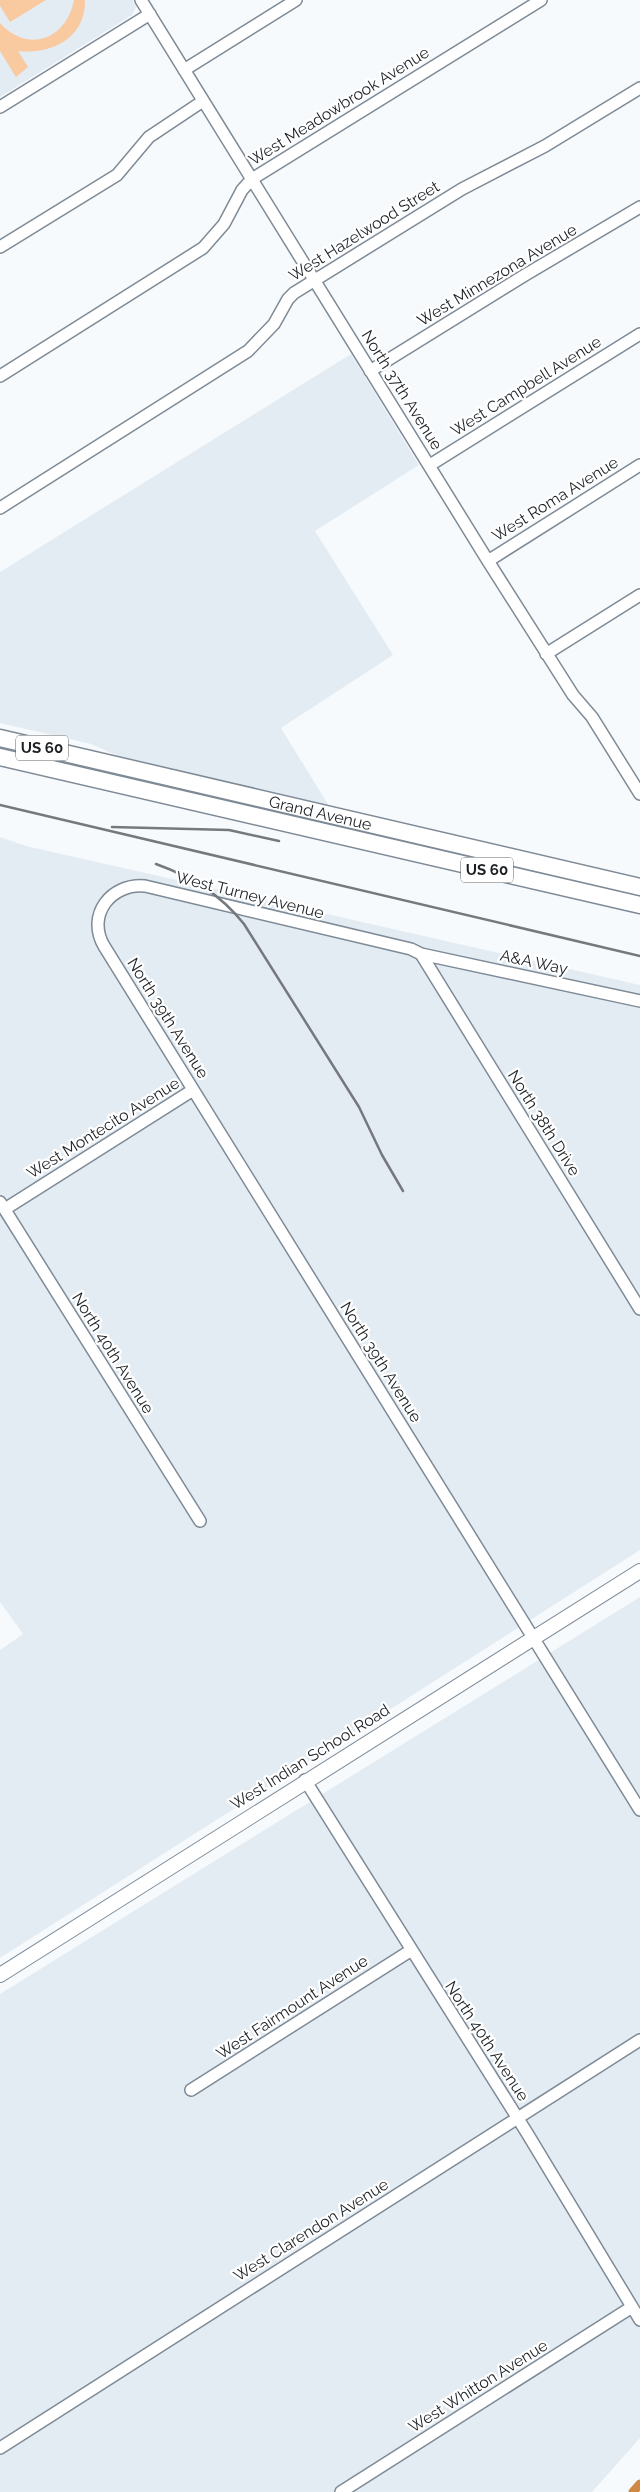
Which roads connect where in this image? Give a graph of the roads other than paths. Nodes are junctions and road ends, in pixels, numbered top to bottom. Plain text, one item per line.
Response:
1 (142, 0) edge
2 (296, 0) edge
3 (541, 0) edge
4 (150, 14) junction
5 (184, 70) junction
6 (640, 88) edge
7 (203, 101) junction
8 (0, 107) edge
9 (252, 180) junction
10 (640, 207) edge
11 (0, 247) edge
12 (314, 280) junction
13 (640, 334) edge
14 (370, 372) junction
15 (0, 376) edge
16 (430, 465) junction
17 (640, 465) edge
18 (0, 508) edge
19 (488, 560) junction
20 (640, 595) edge
21 (546, 654) junction
22 (0, 738) edge
23 (0, 757) edge
24 (640, 794) edge
25 (339, 817) junction
26 (334, 835) junction
27 (640, 887) edge
28 (640, 905) edge
29 (97, 931) joint
30 (420, 954) junction
31 (640, 1001) edge
32 (193, 1090) junction
33 (2, 1205) edge
34 (640, 1309) edge
35 (200, 1521) dead end
36 (640, 1571) edge
37 (533, 1637) junction
38 (305, 1780) junction
39 (640, 1810) edge
40 (410, 1950) junction
41 (0, 1975) edge
42 (640, 2040) edge
43 (191, 2090) dead end
44 (518, 2119) junction
45 (632, 2307) junction
46 (640, 2320) edge
47 (0, 2448) edge
48 (341, 2492) edge

1 - 4 street, North 37th Avenue
2 - 5 street
3 - 9 street, West Meadowbrook Avenue
4 - 5 street, North 37th Avenue
4 - 8 street
5 - 7 street, North 37th Avenue
6 - 12 street, West Hazelwood Street
7 - 9 street, North 37th Avenue
7 - 11 street
9 - 12 street, North 37th Avenue
9 - 15 street, West Meadowbrook Avenue
10 - 14 street, West Minnezona Avenue
12 - 14 street, North 37th Avenue
12 - 18 street, West Hazelwood Street
13 - 16 street, West Campbell Avenue
14 - 16 street, North 37th Avenue
16 - 19 street, North 37th Avenue
17 - 19 street, West Roma Avenue
19 - 21 street, North 37th Avenue
20 - 21 street
21 - 24 street, North 37th Avenue
22 - 25 highway, Grand Avenue / US 60
23 - 26 highway, Grand Avenue / US 60
25 - 26 highway
25 - 27 highway, Grand Avenue / US 60
26 - 28 highway, Grand Avenue / US 60
29 - 30 street, West Turney Avenue
29 - 32 street, North 39th Avenue
30 - 31 street, A&A Way
30 - 34 street, North 38th Drive
32 - 33 street, West Montecito Avenue
32 - 37 street, North 39th Avenue
33 - 35 street, North 40th Avenue
36 - 37 main road, West Indian School Road
37 - 38 main road, West Indian School Road
37 - 39 street, North 39th Avenue
38 - 40 street, North 40th Avenue
38 - 41 main road, West Indian School Road
40 - 43 street, West Fairmount Avenue
40 - 44 street, North 40th Avenue
42 - 44 street, West Clarendon Avenue
44 - 45 street, North 40th Avenue
44 - 47 street, West Clarendon Avenue
45 - 46 street, North 40th Avenue
45 - 48 street, West Whitton Avenue

